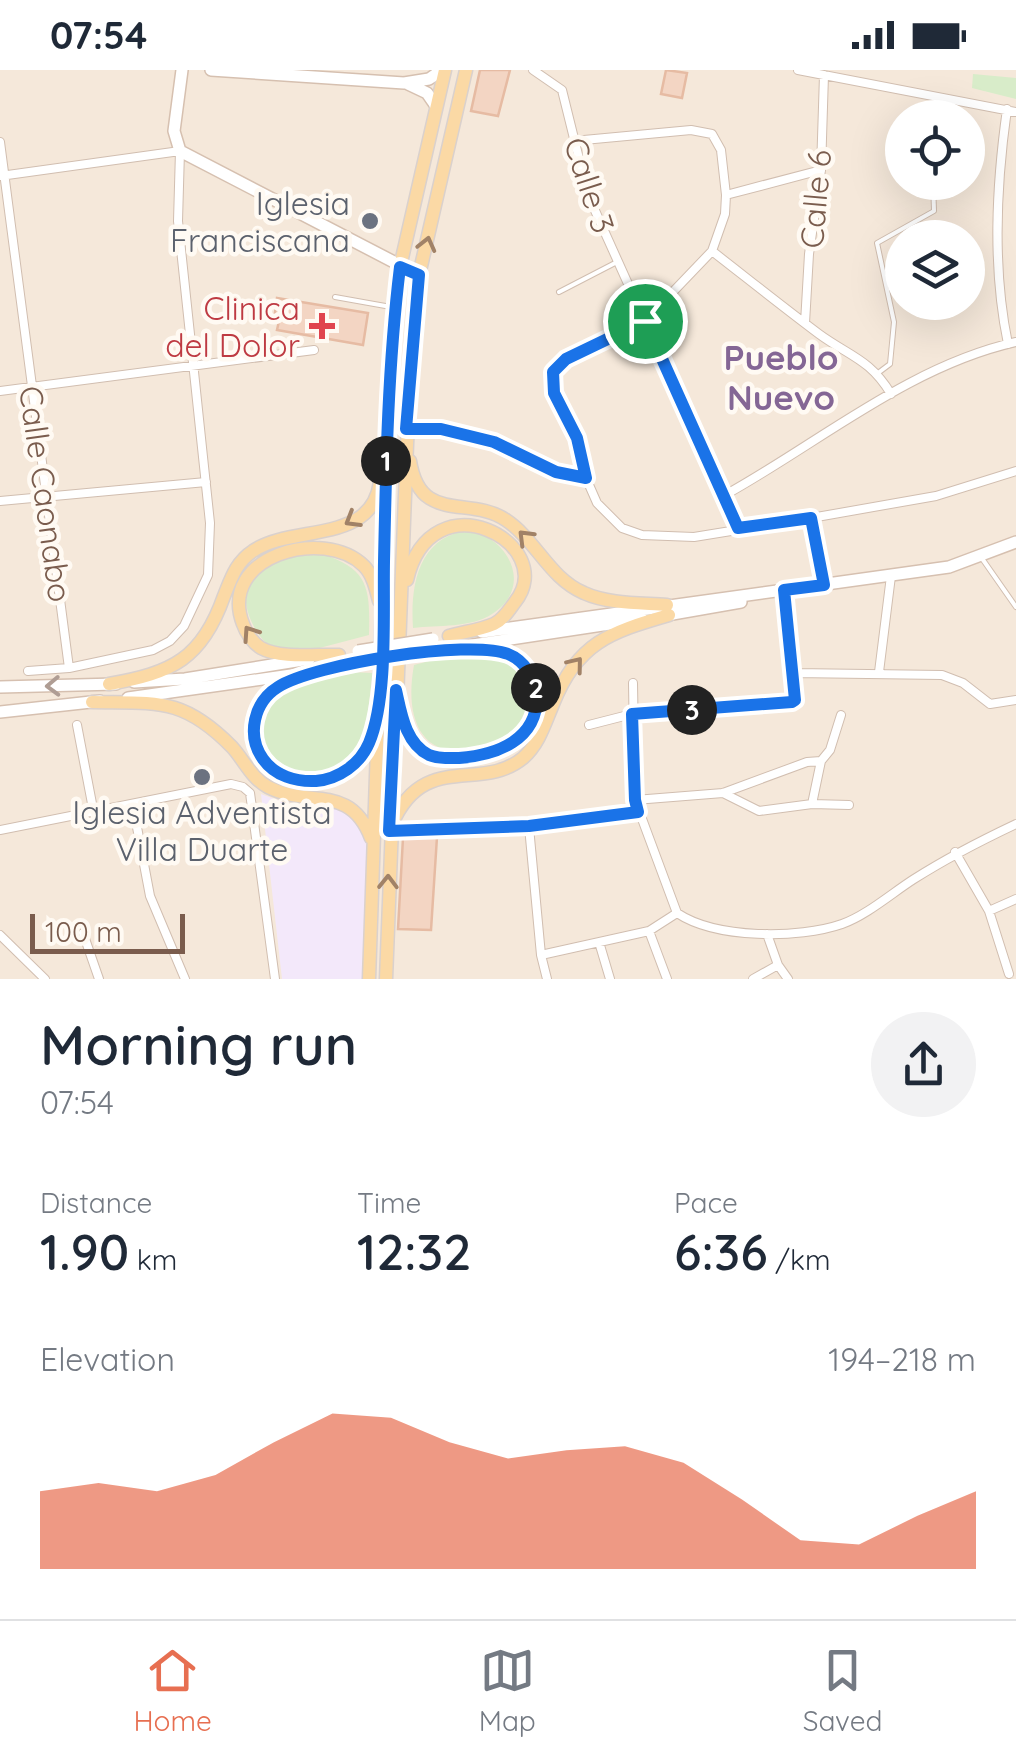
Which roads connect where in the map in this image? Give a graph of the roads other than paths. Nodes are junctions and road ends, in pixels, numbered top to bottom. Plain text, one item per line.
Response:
1 (182, 70) edge
2 (211, 70) edge
3 (444, 70) edge
4 (466, 70) edge
5 (533, 70) edge
6 (798, 70) edge
7 (235, 72) edge
8 (824, 75) junction
9 (404, 83) junction
10 (436, 106) junction
11 (1012, 110) edge
12 (573, 141) junction
13 (0, 142) edge
14 (180, 152) junction
15 (821, 170) junction
16 (2, 176) edge
17 (726, 195) junction
18 (934, 200) edge
19 (712, 251) junction
20 (617, 262) junction
21 (400, 267) junction
22 (419, 275) junction
23 (559, 292) dead end
24 (336, 297) dead end
25 (395, 308) junction
26 (645, 321) junction
27 (805, 323) junction
28 (1012, 343) edge
29 (314, 350) dead end
30 (192, 364) junction
31 (878, 373) junction
32 (32, 386) junction
33 (0, 390) edge
34 (890, 394) junction
35 (406, 432) junction
36 (387, 435) junction
37 (1016, 471) edge
38 (586, 478) junction
39 (206, 482) junction
40 (47, 494) junction
41 (724, 495) junction
42 (0, 500) edge
43 (811, 518) junction
44 (738, 528) junction
45 (1013, 545) edge
46 (981, 557) junction
47 (891, 576) junction
48 (824, 585) junction
49 (784, 590) junction
50 (1016, 606) edge
51 (668, 610) junction
52 (400, 617) junction
53 (383, 620) junction
54 (449, 642) junction
55 (339, 661) junction
56 (69, 668) junction
57 (28, 671) dead end
58 (879, 672) junction
59 (794, 674) junction
60 (633, 683) dead end
61 (109, 684) junction
62 (0, 687) edge
63 (379, 690) junction
64 (396, 690) junction
65 (1016, 700) edge
66 (92, 702) junction
67 (0, 712) edge
68 (632, 714) junction
69 (840, 715) dead end
70 (589, 725) dead end
71 (76, 726) dead end
72 (821, 761) junction
73 (723, 793) junction
74 (635, 800) junction
75 (812, 804) junction
76 (133, 806) junction
77 (850, 806) dead end
78 (638, 812) junction
79 (94, 814) junction
80 (1016, 824) edge
81 (529, 826) junction
82 (0, 830) edge
83 (389, 831) junction
84 (374, 849) junction
85 (955, 852) junction
86 (1016, 900) edge
87 (989, 911) junction
88 (677, 913) junction
89 (648, 931) junction
90 (83, 933) dead end
91 (0, 934) edge
92 (767, 934) junction
93 (599, 942) junction
94 (541, 956) junction
95 (778, 965) junction
96 (1009, 974) dead end
97 (45, 979) edge
98 (99, 979) edge
99 (186, 979) edge
100 (274, 979) edge
101 (369, 979) edge
102 (386, 979) edge
103 (547, 979) edge
104 (610, 979) edge
105 (668, 979) edge
106 (752, 979) edge
107 (788, 979) edge

1 - 14 main road
2 - 7 main road
3 - 9 main road
3 - 10 main road
22 -> 4 main road
5 - 12 street, Calle 3
6 - 8 street
7 - 9 main road
8 - 11 street
8 - 15 street, Calle 6
9 - 10 main road
10 - 21 main road
11 - 28 street
12 - 17 street
12 - 20 street, Calle 3
13 - 16 street, Calle Caonabo
14 - 16 street
14 - 21 main road
14 - 30 street
15 - 17 street
15 - 27 street, Calle 6
16 - 32 street, Calle Caonabo
17 - 19 street
18 - 31 lane
19 - 26 street
19 - 27 street
20 - 23 lane
20 - 26 street, Calle 3
21 - 22 main road
21 - 25 main road
22 - 35 main road
24 - 25 lane
25 - 36 main road
26 - 38 street
26 - 41 street, Calle 3
27 - 31 street
28 - 34 street
29 - 30 street
30 - 32 street
30 - 39 street
31 - 34 street
32 - 33 street
32 - 40 street, Calle Caonabo
34 - 41 street
35 - 38 lane
51 -> 35 main road
35 - 52 main road
36 - 53 main road
36 -> 61 main road
37 - 43 street
38 - 44 street
39 - 40 street
39 - 56 street
40 - 42 street
40 - 56 street, Calle Caonabo
41 - 44 street, Calle 3
43 - 44 street
43 - 48 street
45 - 46 main road
46 - 47 main road
46 - 50 lane
47 - 48 main road
47 - 58 street
48 - 49 main road
49 - 51 main road
49 - 59 street
51 - 54 main road
83 -> 51 main road
52 - 54 main road
52 - 64 main road
55 -> 53 main road
53 - 63 main road
54 - 55 main road, bridge
54 - 64 main road
55 - 61 main road
55 - 63 main road
55 - 66 main road
56 - 57 street
58 - 59 street
58 - 65 street
59 - 68 street
60 - 68 street
61 -> 62 main road
63 - 84 main road
64 - 83 main road
66 - 67 main road
66 - 84 main road
68 - 70 street
68 - 74 street
69 - 72 street
71 - 79 street
72 - 73 street
72 - 75 street
73 - 74 street
73 - 75 street
74 - 78 street
75 - 77 street
76 - 79 street
76 - 99 street
76 - 100 street
78 - 81 street
78 - 88 street
79 - 82 street
80 - 85 street
81 - 83 street
81 - 94 street
102 -> 83 main road
84 - 101 main road
85 - 87 street
85 - 92 street
86 - 87 street
87 - 96 street
88 - 89 street
88 - 92 street
89 - 93 street
89 - 105 street
90 - 98 street
91 - 97 street
92 - 95 street
93 - 94 street
93 - 104 street
94 - 103 street
95 - 106 street
95 - 107 street

